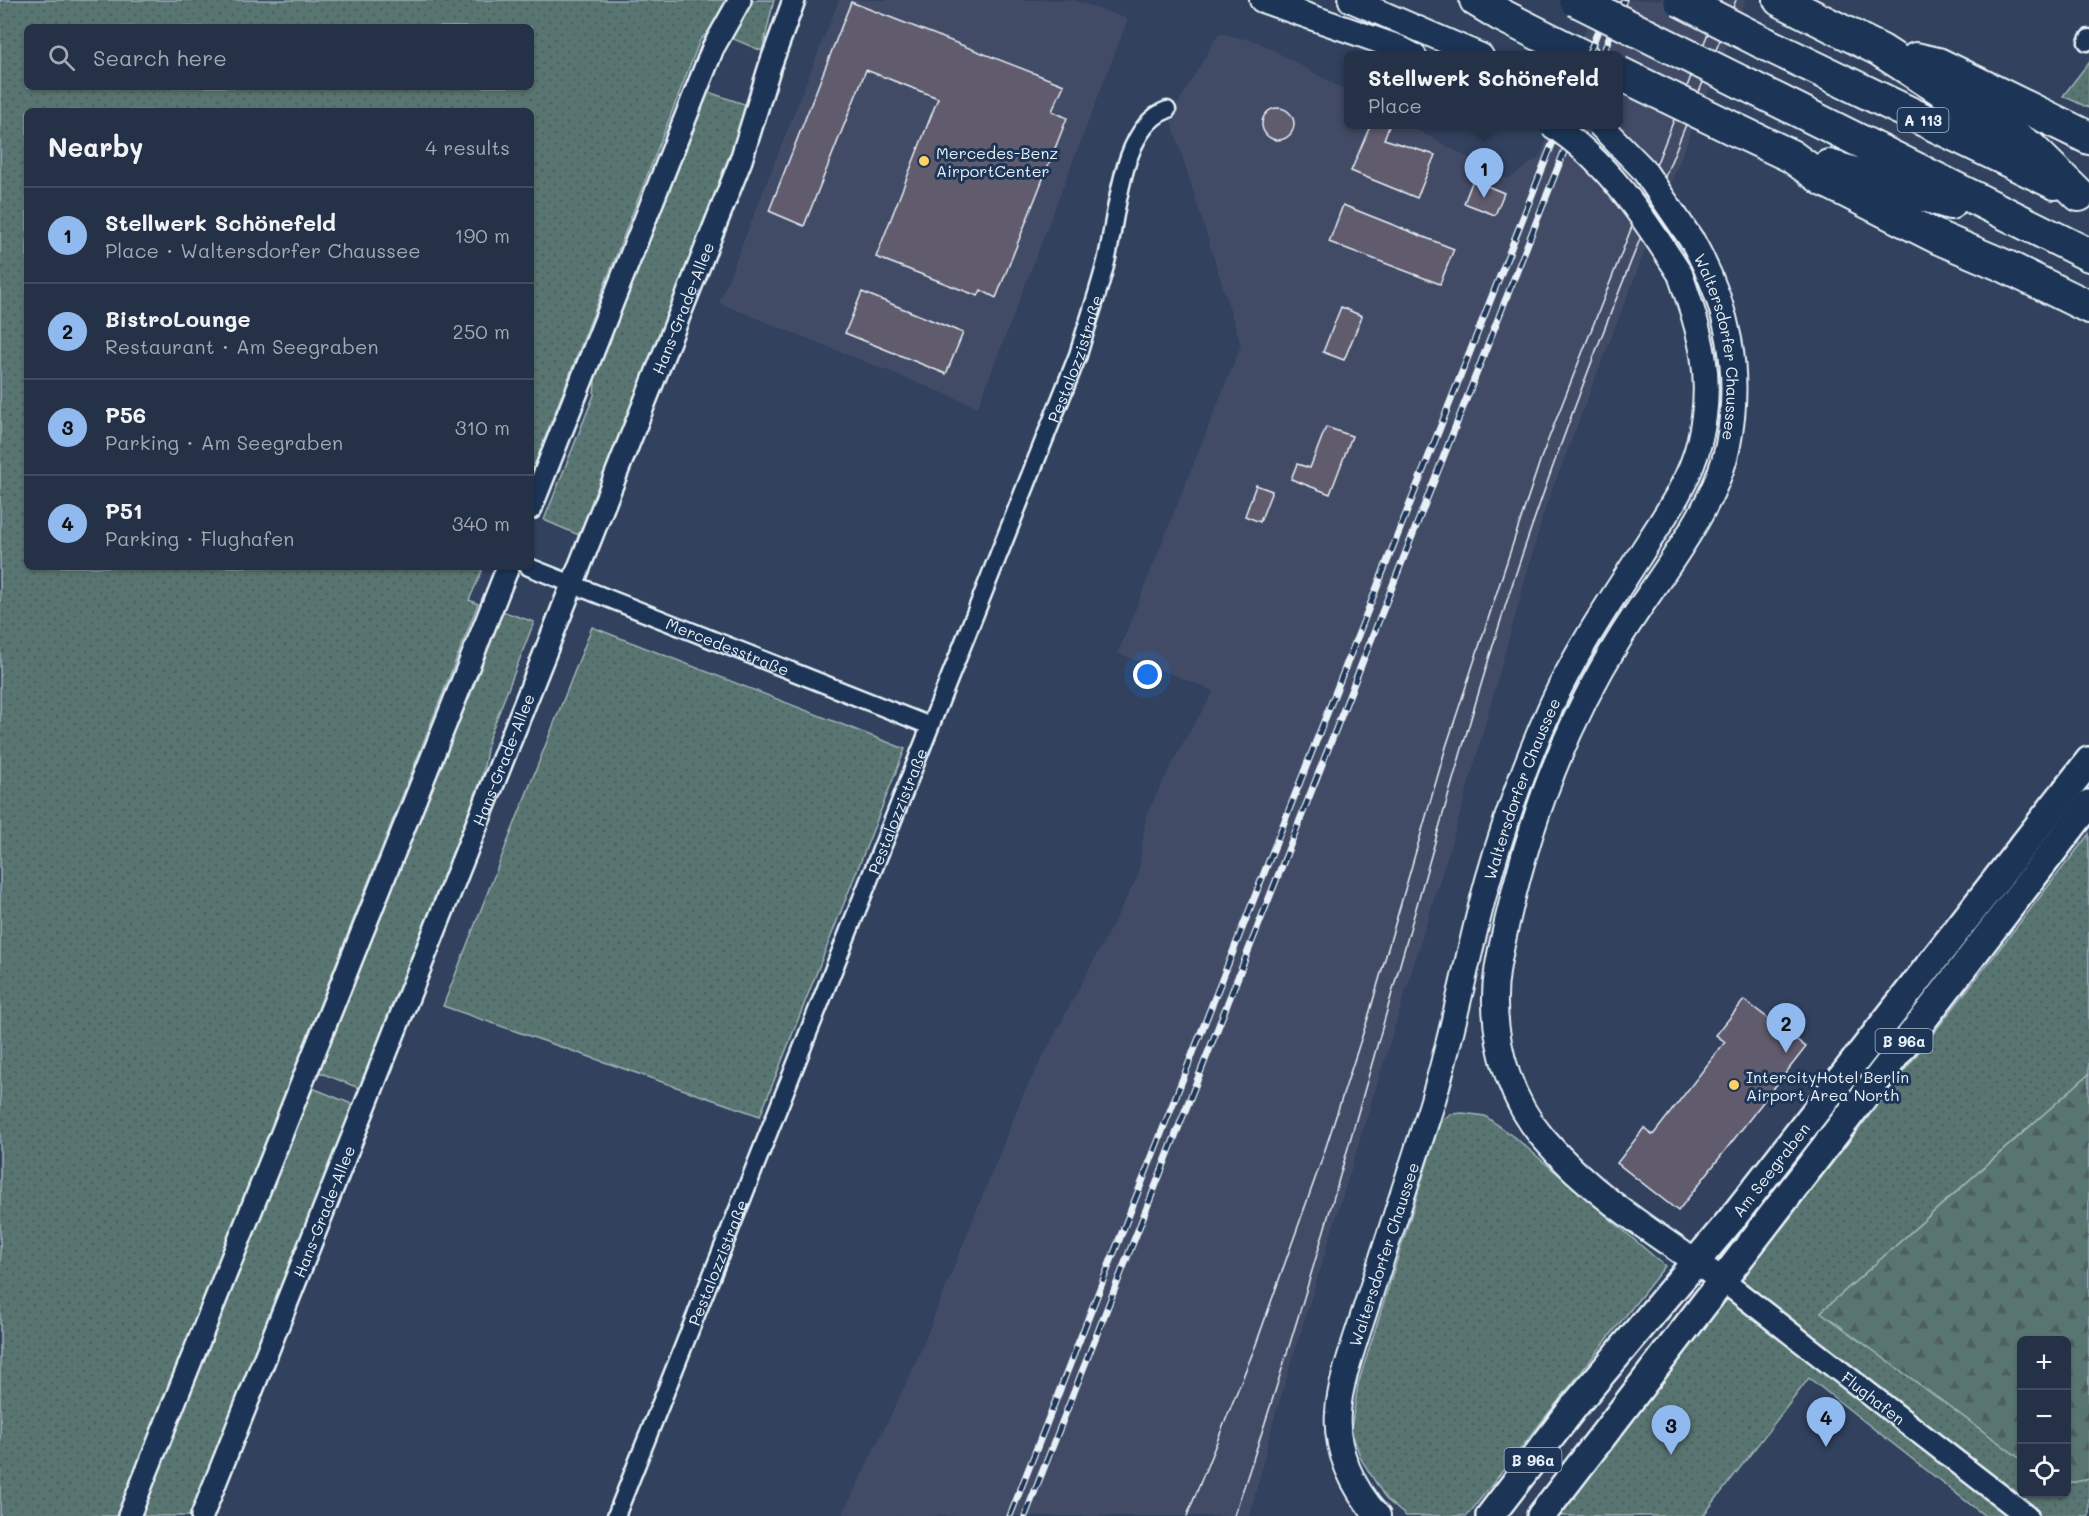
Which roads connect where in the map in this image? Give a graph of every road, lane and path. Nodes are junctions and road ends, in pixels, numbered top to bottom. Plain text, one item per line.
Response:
1 (740, 0) edge
2 (794, 0) edge
3 (1262, 0) edge
4 (1351, 0) edge
5 (1459, 0) edge
6 (1576, 0) edge
7 (1680, 0) edge
8 (1782, 1) edge
9 (1489, 8) edge
10 (1881, 50) junction
11 (1402, 51) edge
12 (1469, 51) edge
13 (1572, 51) edge
14 (1623, 75) edge
15 (1167, 110) dead end
16 (1556, 129) edge
17 (1604, 129) edge
18 (2089, 138) edge
19 (1791, 156) junction
20 (2084, 197) edge
21 (1984, 204) junction
22 (2089, 255) edge
23 (2089, 307) edge
24 (534, 500) edge
25 (534, 569) edge
26 (507, 570) edge
27 (572, 583) junction
28 (930, 726) junction
29 (2089, 760) edge
30 (2089, 804) edge
31 (1696, 1262) junction
32 (1722, 1280) junction
33 (129, 1516) edge
34 (202, 1516) edge
35 (616, 1516) edge
36 (1378, 1516) edge
37 (1490, 1516) edge
38 (1541, 1516) edge
39 (2026, 1516) edge

1 - 24 street
2 - 27 street, Hans-Grade-Allee
3 - 11 main road
4 - 12 main road
5 - 9 highway
6 - 21 highway, bridge
7 - 20 highway, A 113, bridge
8 - 10 highway
9 - 13 highway
10 - 18 highway
10 - 20 highway
14 - 19 highway, bridge
15 - 28 street, Pestalozzistraße
16 - 36 main road, Waltersdorfer Chaussee, bridge
17 - 31 main road, Waltersdorfer Chaussee, bridge
19 - 21 highway
19 - 23 highway
21 - 22 highway
25 - 27 street, Mercedesstraße
26 - 33 street
27 - 28 street, Mercedesstraße
27 - 34 street, Hans-Grade-Allee
28 - 35 street, Pestalozzistraße
29 - 31 main road, Am Seegraben / B 96a
30 - 32 main road, Am Seegraben / B 96a
31 - 32 main road, Waltersdorfer Chaussee
31 - 37 main road, Am Seegraben / B 96a
32 - 38 main road, Am Seegraben / B 96a
32 - 39 street, Flughafen

